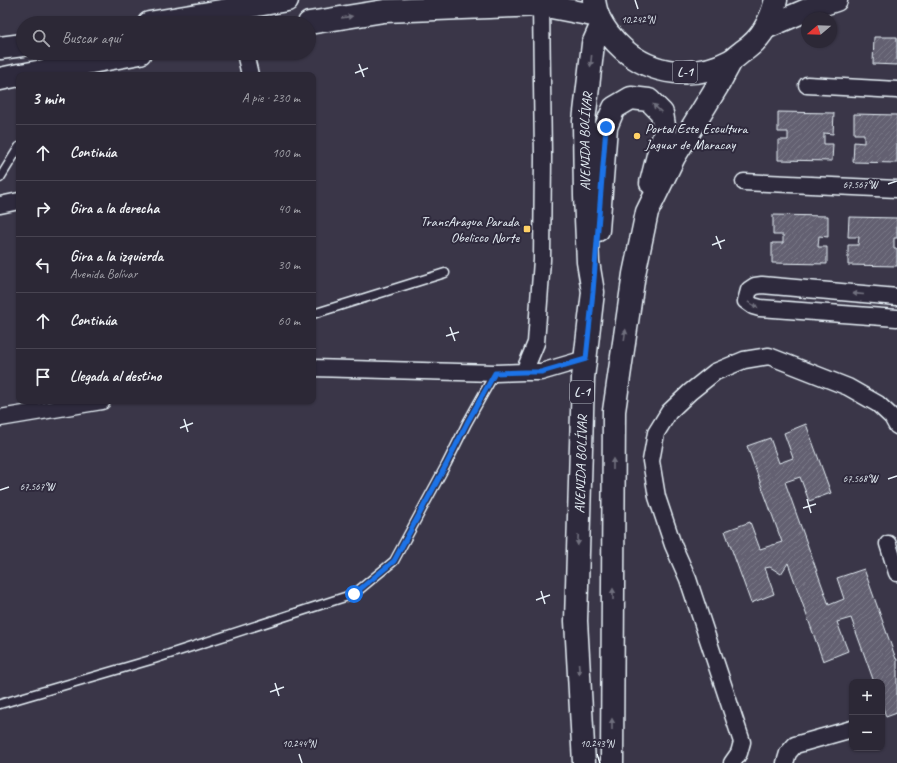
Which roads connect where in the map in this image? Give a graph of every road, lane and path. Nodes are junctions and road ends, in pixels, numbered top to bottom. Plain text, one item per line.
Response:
1 (287, 0) edge
2 (776, 0) edge
3 (836, 0) edge
4 (541, 5) junction
5 (598, 14) edge
6 (191, 16) edge
7 (316, 22) edge
8 (765, 28) junction
9 (16, 45) edge
10 (0, 48) edge
11 (110, 60) edge
12 (247, 60) edge
13 (731, 61) junction
14 (67, 70) edge
15 (48, 72) edge
16 (249, 72) edge
17 (16, 76) edge
18 (0, 79) edge
19 (807, 85) dead end
20 (897, 90) edge
21 (16, 152) edge
22 (0, 178) edge
23 (744, 182) dead end
24 (897, 189) edge
25 (16, 202) edge
26 (0, 205) edge
27 (647, 212) junction
28 (445, 273) dead end
29 (593, 292) junction
30 (897, 297) edge
31 (316, 313) edge
32 (897, 318) edge
33 (586, 359) junction
34 (316, 368) edge
35 (524, 372) junction
36 (495, 373) junction
37 (68, 404) edge
38 (56, 405) edge
39 (0, 418) edge
40 (897, 426) edge
41 (888, 544) dead end
42 (897, 573) edge
43 (0, 704) edge
44 (849, 730) edge
45 (584, 763) edge
46 (612, 763) edge
47 (732, 763) edge
48 (785, 763) edge

1 - 6 main road
2 - 8 main road, L-1
3 - 8 main road
4 - 5 main road
7 -> 4 main road
4 - 35 street
5 - 13 main road, L-1
5 -> 29 main road, AVENIDA BOLÍVAR / L-1
8 - 13 main road, L-1
9 - 10 main road
11 - 14 main road
12 - 16 street
13 - 27 main road, L-1
14 - 15 main road
17 - 18 main road
19 - 20 street
21 - 22 lane
23 - 24 street
25 - 26 street
27 -> 29 main road
46 -> 27 main road, L-1
28 - 31 lane
29 - 33 main road, AVENIDA BOLÍVAR / L-1
30 -> 32 street
33 - 35 street
33 -> 45 main road, AVENIDA BOLÍVAR / L-1
34 - 36 street
35 - 36 street
36 - 43 lane
37 - 38 street
38 - 39 street
40 - 47 street
41 - 42 street
44 - 48 street

